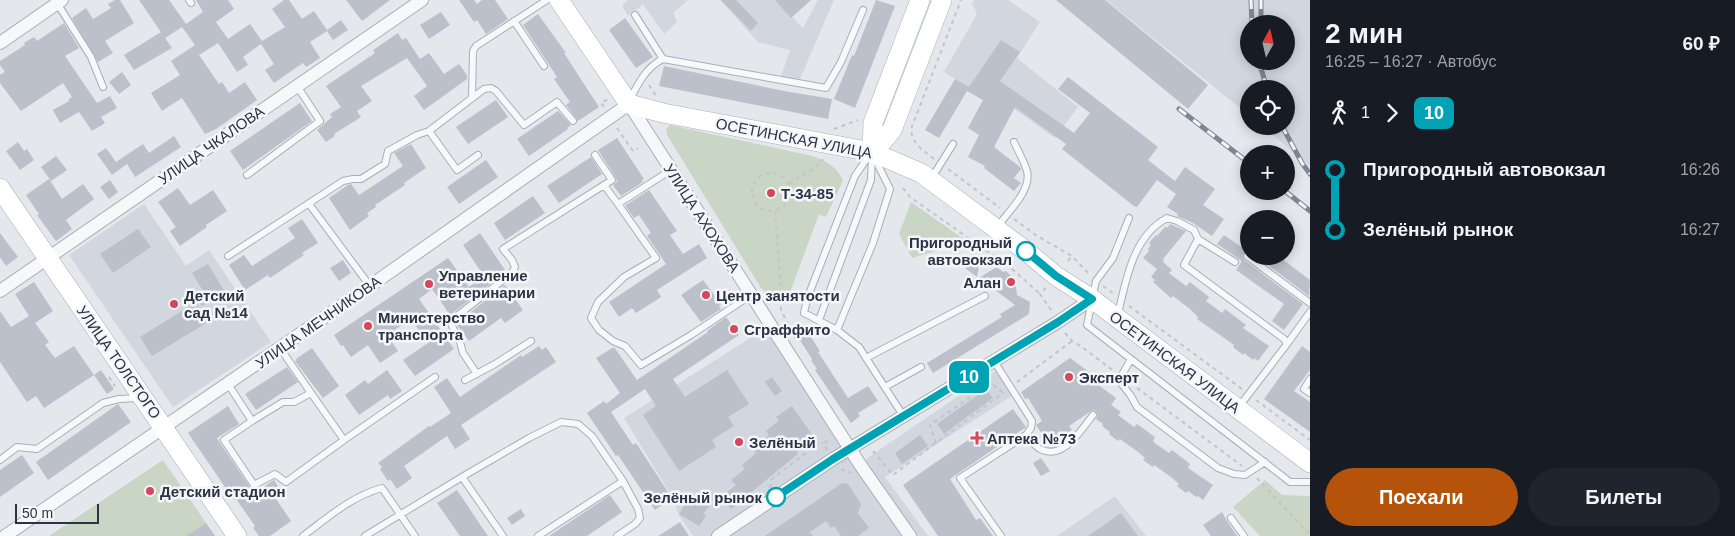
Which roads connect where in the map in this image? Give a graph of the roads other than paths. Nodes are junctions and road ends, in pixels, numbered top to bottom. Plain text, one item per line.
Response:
1 (422, 0) edge
2 (547, 0) edge
3 (559, 0) edge
4 (920, 0) edge
5 (942, 0) edge
6 (59, 2) edge
7 (863, 10) dead end
8 (635, 15) dead end
9 (514, 22) junction
10 (0, 43) edge
11 (663, 58) junction
12 (544, 66) dead end
13 (297, 86) junction
14 (103, 88) dead end
15 (472, 98) junction
16 (629, 104) junction
17 (573, 121) dead end
18 (429, 131) junction
19 (1014, 142) dead end
20 (953, 144) dead end
21 (872, 152) junction
22 (478, 155) dead end
23 (595, 155) dead end
24 (670, 170) junction
25 (247, 175) dead end
26 (930, 180) junction
27 (604, 185) junction
28 (0, 188) edge
29 (309, 204) junction
30 (618, 204) junction
31 (1129, 218) dead end
32 (996, 229) junction
33 (1198, 238) junction
34 (228, 256) dead end
35 (47, 258) junction
36 (1235, 262) dead end
37 (1259, 265) edge
38 (370, 286) junction
39 (1094, 290) junction
40 (0, 291) edge
41 (751, 295) junction
42 (985, 296) dead end
43 (1310, 303) edge
44 (1310, 312) edge
45 (1117, 318) junction
46 (819, 320) junction
47 (837, 330) junction
48 (531, 341) dead end
49 (1287, 344) junction
50 (280, 348) junction
51 (866, 358) junction
52 (1131, 359) junction
53 (994, 362) junction
54 (921, 367) dead end
55 (477, 374) junction
56 (435, 377) dead end
57 (1310, 379) edge
58 (465, 380) dead end
59 (228, 384) junction
60 (885, 387) junction
61 (311, 393) junction
62 (1310, 393) edge
63 (143, 397) junction
64 (1243, 402) junction
65 (1093, 415) dead end
66 (904, 417) junction
67 (252, 422) junction
68 (164, 427) junction
69 (1026, 435) junction
70 (344, 440) junction
71 (851, 449) junction
72 (0, 460) edge
73 (1265, 462) junction
74 (1310, 463) edge
75 (462, 477) junction
76 (623, 480) junction
77 (1310, 482) edge
78 (402, 514) junction
79 (1231, 518) dead end
80 (5, 536) edge
81 (237, 536) edge
82 (303, 536) edge
83 (366, 536) edge
84 (416, 536) edge
85 (503, 536) edge
86 (538, 536) edge
87 (617, 536) edge
88 (718, 536) edge
89 (910, 536) edge
90 (1001, 536) edge
91 (1244, 536) edge

1 - 13 street, УЛИЦА ЧКАЛОВА
2 - 9 lane
3 - 16 main road, УЛИЦА АХОХОВА
4 - 21 main road
5 - 21 main road
6 - 10 street
6 - 14 lane
7 - 11 lane
8 - 11 lane
9 - 12 lane
9 - 15 lane
11 - 16 lane
13 - 25 lane
13 - 35 street, УЛИЦА ЧКАЛОВА
15 - 17 lane
15 - 18 lane
16 - 21 main road, ОСЕТИНСКАЯ УЛИЦА
16 - 24 street, УЛИЦА АХОХОВА
16 - 38 street, УЛИЦА МЕЧНИКОВА
18 - 22 lane
18 - 29 lane
19 - 32 lane
20 - 26 lane
21 - 26 main road, ОСЕТИНСКАЯ УЛИЦА
21 - 46 lane
21 - 46 lane
21 - 47 lane
23 - 27 lane
24 - 30 lane
24 - 41 street, УЛИЦА АХОХОВА
26 - 32 main road, ОСЕТИНСКАЯ УЛИЦА
27 - 30 lane
27 - 55 lane
28 - 35 main road, УЛИЦА ТОЛСТОГО
29 - 34 lane
29 - 38 lane
30 - 41 lane
31 - 39 lane
32 - 39 main road, ОСЕТИНСКАЯ УЛИЦА
33 - 36 lane
33 - 45 lane
33 - 49 lane
35 - 40 street, УЛИЦА ЧКАЛОВА
35 - 63 main road, УЛИЦА ТОЛСТОГО
37 - 43 lane
38 - 50 street, УЛИЦА МЕЧНИКОВА
39 - 45 main road, ОСЕТИНСКАЯ УЛИЦА
39 - 52 lane
39 - 53 street
41 - 71 street, УЛИЦА АХОХОВА
42 - 51 lane
44 - 49 lane
45 - 64 main road, ОСЕТИНСКАЯ УЛИЦА
46 - 47 lane
47 - 51 lane
48 - 55 lane
49 - 64 lane
50 - 59 street, УЛИЦА МЕЧНИКОВА
50 - 61 lane
51 - 60 lane
52 - 73 lane
52 - 73 lane
53 - 66 street
53 - 69 lane
54 - 60 lane
55 - 58 lane
56 - 70 lane
57 - 62 lane
59 - 67 lane
59 - 68 street, УЛИЦА МЕЧНИКОВА
60 - 66 lane
61 - 67 lane
61 - 70 lane
63 - 68 main road, УЛИЦА ТОЛСТОГО
63 - 72 lane
64 - 74 main road, ОСЕТИНСКАЯ УЛИЦА
65 - 69 lane
66 - 71 street
67 - 70 lane
68 - 80 street, УЛИЦА МЕЧНИКОВА
68 - 81 main road, УЛИЦА ТОЛСТОГО
69 - 90 lane
71 - 88 street
71 - 89 street, УЛИЦА АХОХОВА
73 - 77 lane
75 - 76 lane
75 - 78 lane
75 - 85 lane
76 - 86 lane
76 - 87 lane
78 - 82 lane
78 - 83 lane
78 - 84 lane
79 - 91 lane

